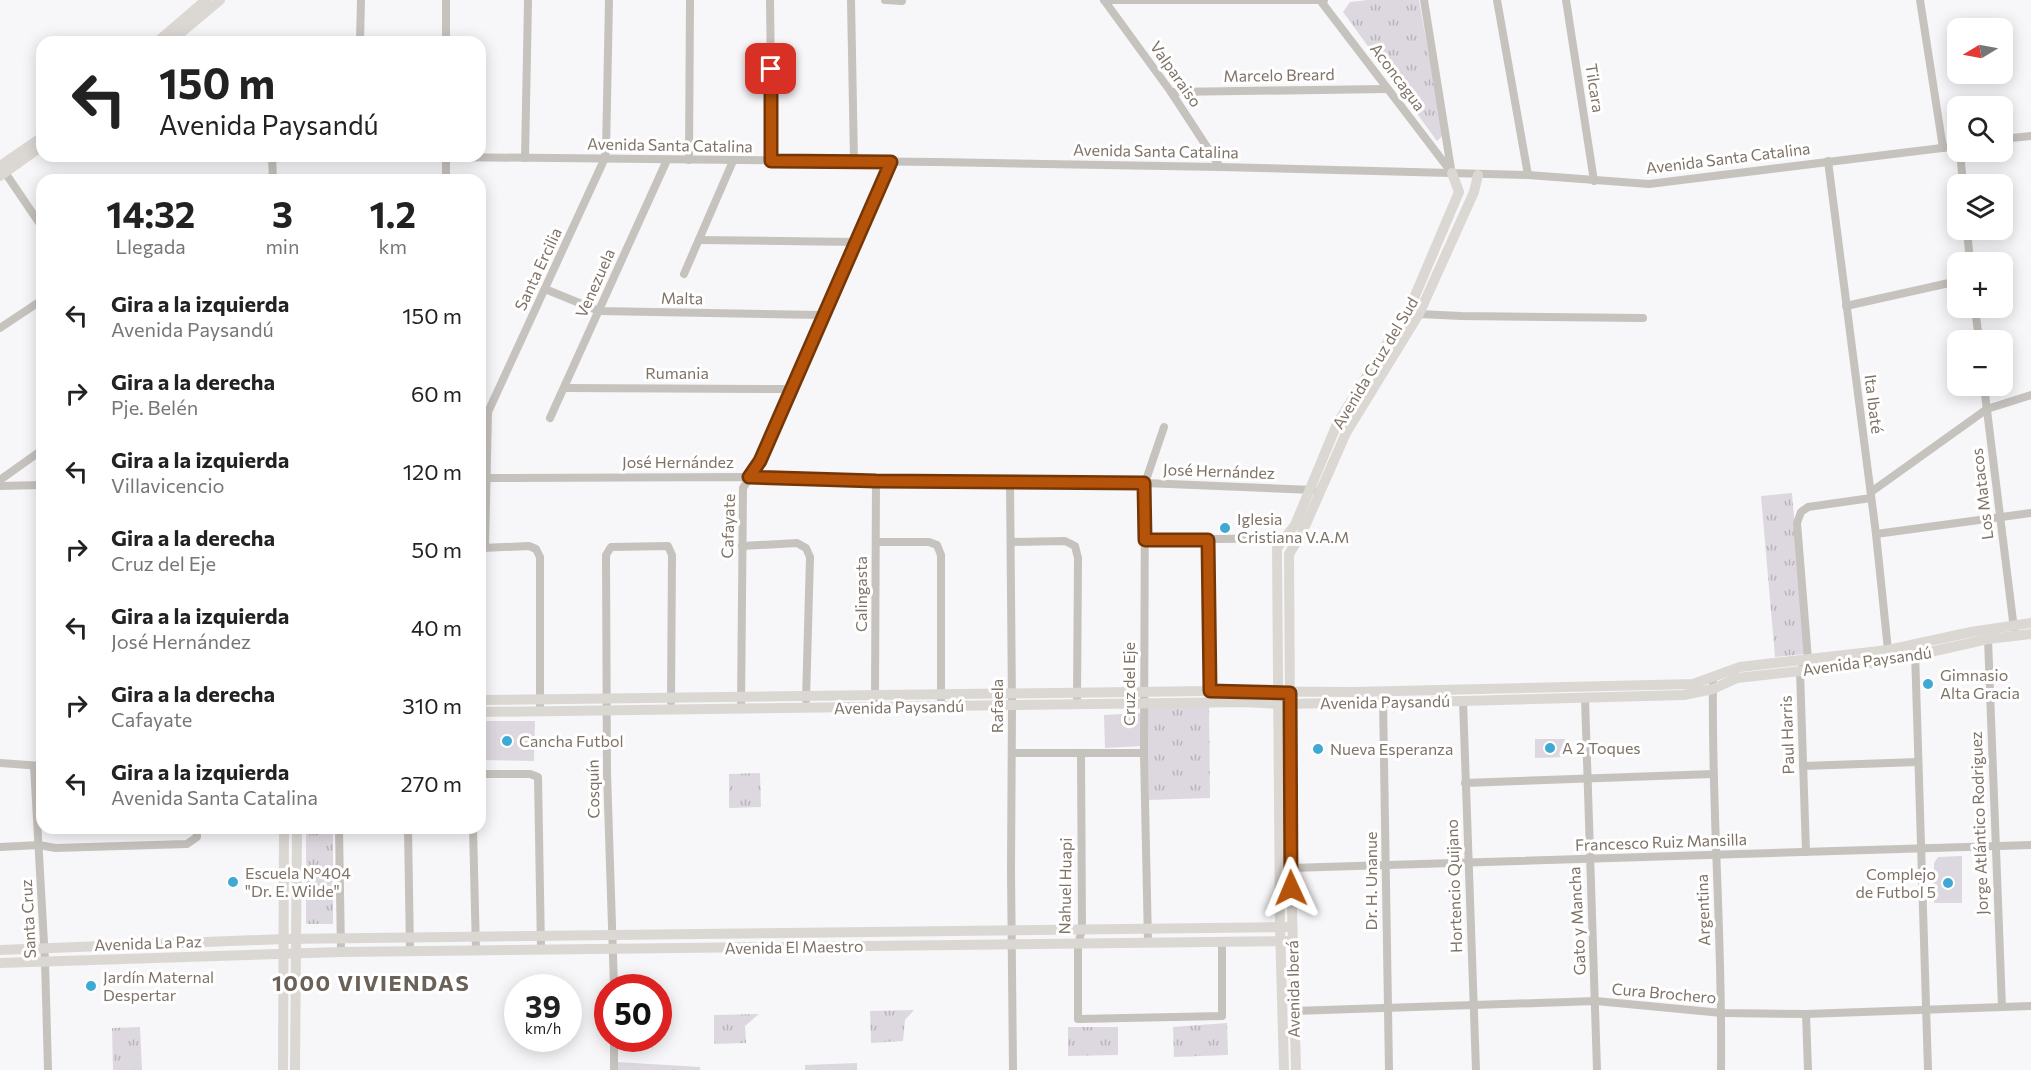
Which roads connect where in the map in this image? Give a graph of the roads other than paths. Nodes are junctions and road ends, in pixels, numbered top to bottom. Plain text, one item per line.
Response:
1 (206, 0) edge
2 (220, 0) edge
3 (361, 0) edge
4 (446, 0) edge
5 (528, 0) edge
6 (609, 0) edge
7 (690, 0) edge
8 (770, 0) edge
9 (851, 0) edge
10 (885, 0) edge
11 (1105, 0) edge
12 (1322, 0) edge
13 (1424, 0) edge
14 (1497, 0) edge
15 (1566, 0) edge
16 (1920, 0) edge
17 (902, 1) edge
18 (164, 36) edge
19 (177, 36) edge
20 (360, 36) edge
21 (446, 36) edge
22 (1387, 88) junction
23 (1172, 92) junction
24 (2031, 136) edge
25 (2013, 138) edge
26 (36, 145) edge
27 (1947, 147) edge
28 (1942, 148) junction
29 (486, 157) edge
30 (525, 158) junction
31 (604, 160) junction
32 (667, 160) junction
33 (689, 160) junction
34 (733, 161) junction
35 (771, 161) junction
36 (854, 161) junction
37 (1828, 161) junction
38 (891, 162) junction
39 (1220, 167) junction
40 (1, 170) edge
41 (1452, 173) junction
42 (1478, 175) junction
43 (1528, 176) junction
44 (1594, 181) junction
45 (36, 219) edge
46 (699, 240) junction
47 (856, 242) junction
48 (684, 274) dead end
49 (1947, 283) edge
50 (545, 289) junction
51 (36, 304) edge
52 (1846, 306) junction
53 (599, 311) junction
54 (1419, 314) junction
55 (823, 315) junction
56 (1643, 318) dead end
57 (0, 328) edge
58 (564, 388) junction
59 (790, 389) junction
60 (2031, 395) edge
61 (1985, 396) edge
62 (1987, 409) junction
63 (550, 418) dead end
64 (1164, 427) dead end
65 (486, 438) edge
66 (36, 454) edge
67 (749, 477) junction
68 (486, 478) edge
69 (0, 480) edge
70 (876, 481) junction
71 (1010, 481) junction
72 (1144, 483) junction
73 (36, 485) edge
74 (0, 486) edge
75 (1308, 489) junction
76 (1321, 490) junction
77 (1871, 495) junction
78 (2031, 513) edge
79 (1999, 516) junction
80 (1876, 534) junction
81 (1285, 537) junction
82 (1145, 540) junction
83 (1208, 540) junction
84 (876, 542) junction
85 (1011, 542) junction
86 (742, 546) junction
87 (486, 548) edge
88 (2031, 623) edge
89 (2014, 630) junction
90 (2031, 634) edge
91 (1988, 639) junction
92 (1888, 650) junction
93 (1915, 651) junction
94 (1808, 659) junction
95 (1800, 671) junction
96 (1713, 683) junction
97 (1210, 691) junction
98 (1144, 692) junction
99 (1012, 693) junction
100 (1077, 693) junction
101 (942, 694) junction
102 (875, 696) junction
103 (1383, 697) junction
104 (1284, 698) junction
105 (1585, 698) junction
106 (540, 699) junction
107 (486, 700) edge
108 (1463, 701) junction
109 (671, 703) junction
110 (741, 703) junction
111 (806, 703) junction
112 (1211, 703) junction
113 (607, 704) junction
114 (1144, 704) junction
115 (1012, 705) junction
116 (1077, 705) junction
117 (941, 707) junction
118 (876, 708) junction
119 (486, 712) edge
120 (540, 712) junction
121 (1012, 753) junction
122 (1081, 753) junction
123 (1144, 753) junction
124 (1918, 762) junction
125 (0, 763) edge
126 (36, 766) edge
127 (1803, 766) junction
128 (486, 774) edge
129 (1713, 774) junction
130 (1588, 778) junction
131 (1465, 783) junction
132 (39, 834) edge
133 (197, 834) edge
134 (284, 834) edge
135 (297, 834) edge
136 (339, 834) edge
137 (408, 834) edge
138 (473, 834) edge
139 (39, 845) junction
140 (1995, 845) junction
141 (2031, 845) edge
142 (0, 848) edge
143 (1920, 848) junction
144 (1806, 852) junction
145 (1716, 855) junction
146 (1589, 858) junction
147 (1468, 863) junction
148 (1386, 866) junction
149 (1291, 868) junction
150 (1286, 927) junction
151 (1148, 929) junction
152 (1082, 930) junction
153 (1012, 931) junction
154 (410, 936) junction
155 (476, 936) junction
156 (541, 936) junction
157 (613, 936) junction
158 (340, 938) junction
159 (284, 939) junction
160 (296, 939) junction
161 (1287, 941) junction
162 (1222, 942) junction
163 (1148, 943) junction
164 (1012, 944) junction
165 (1078, 944) junction
166 (44, 948) junction
167 (614, 949) junction
168 (0, 950) edge
169 (541, 950) junction
170 (410, 951) junction
171 (476, 951) junction
172 (341, 952) junction
173 (283, 954) junction
174 (296, 954) junction
175 (45, 961) junction
176 (0, 963) edge
177 (614, 974) edge
178 (1596, 1001) junction
179 (1473, 1005) junction
180 (2001, 1006) junction
181 (2031, 1006) edge
182 (1386, 1009) junction
183 (1926, 1009) junction
184 (1294, 1011) junction
185 (1722, 1013) junction
186 (1806, 1014) junction
187 (614, 1052) edge
188 (48, 1070) edge
189 (283, 1070) edge
190 (295, 1070) edge
191 (614, 1070) edge
192 (1014, 1070) edge
193 (1284, 1070) edge
194 (1296, 1070) edge
195 (1389, 1070) edge
196 (1476, 1070) edge
197 (1597, 1070) edge
198 (1722, 1070) edge
199 (1808, 1070) edge
200 (1928, 1070) edge

1 - 18 main road
2 - 19 main road
3 - 20 street
4 - 21 street
5 - 30 street
6 - 31 street, Santa Ercilia
7 - 33 street
8 - 35 street
9 - 36 street
10 - 17 street
11 - 12 street
11 - 23 street, Valparaiso
12 - 22 street, Aconcagua
13 - 41 street
14 - 43 street
15 - 44 street, Tilcara
16 - 28 street
22 - 23 street, Marcelo Breard
22 - 41 street, Aconcagua
23 - 39 street, Valparaiso
24 - 25 street
26 - 40 main road
27 - 28 street, Avenida Santa Catalina
28 - 37 street, Avenida Santa Catalina
29 - 30 street, Avenida Santa Catalina
30 - 31 street, Avenida Santa Catalina
31 - 32 street, Avenida Santa Catalina
31 - 50 street, Santa Ercilia
32 - 33 street, Avenida Santa Catalina
32 - 53 street, Venezuela
33 - 34 street, Avenida Santa Catalina
34 - 35 street, Avenida Santa Catalina
34 - 46 street
35 - 36 street, Avenida Santa Catalina
36 - 38 street, Avenida Santa Catalina
37 - 44 street, Avenida Santa Catalina
37 - 52 street, Ita Ibaté
38 - 39 street, Avenida Santa Catalina
38 - 47 street, Cafayate
39 - 41 street, Avenida Santa Catalina
40 - 45 street
41 - 42 street, Avenida Santa Catalina
41 - 75 main road, Avenida Cruz del Sud
42 - 43 street, Avenida Santa Catalina
42 - 54 main road, Avenida Cruz del Sud
43 - 44 street, Avenida Santa Catalina
46 - 47 street
46 - 48 street
47 - 55 street, Cafayate
49 - 52 street
50 - 53 street, Malta
50 - 65 street, Santa Ercilia
51 - 57 street
52 - 77 street, Ita Ibaté
53 - 55 street, Malta
53 - 58 street, Venezuela
54 - 56 street
54 - 76 main road, Avenida Cruz del Sud
55 - 59 street, Cafayate
58 - 59 street, Rumania
58 - 63 street, Venezuela
59 - 67 street, Cafayate
60 - 62 street
61 - 62 street, Los Matacos
62 - 77 street
62 - 79 street, Los Matacos
64 - 72 street, Cruz del Eje
66 - 69 street
67 - 68 street, José Hernández
67 - 70 street, José Hernández
67 - 86 street, Cafayate
70 - 71 street, José Hernández
70 - 84 street, Calingasta
71 - 72 street, José Hernández
71 - 85 street, Rafaela
72 - 75 street, José Hernández
72 - 82 street, Cruz del Eje
73 - 74 street
75 - 76 street, José Hernández
75 - 81 main road, Avenida Cruz del Sud
76 - 104 main road, Avenida Cruz del Sud
77 - 80 street, Ita Ibaté
77 - 94 street
78 - 79 street
79 - 80 street
79 - 89 street, Los Matacos
80 - 92 street, Ita Ibaté
81 - 83 street
81 - 104 main road, Avenida Cruz del Sud
82 - 83 street
82 - 98 street, Cruz del Eje
83 - 97 street
84 - 101 street
84 - 102 street, Calingasta
85 - 99 street, Rafaela
85 - 100 street
86 - 110 street, Cafayate
86 - 111 street
87 - 106 street
88 - 89 main road, Avenida Paysandú
89 - 90 main road, Avenida Paysandú
89 - 91 main road, Avenida Paysandú
89 - 93 main road, Avenida Paysandú
91 - 93 main road, Avenida Paysandú
91 - 140 street, Jorge Atlántico Rodriguez
92 - 93 main road, Avenida Paysandú
92 - 94 main road, Avenida Paysandú
93 - 95 main road, Avenida Paysandú
93 - 124 street
94 - 95 street
94 - 96 main road, Avenida Paysandú
95 - 96 main road, Avenida Paysandú
95 - 127 street, Paul Harris
96 - 103 main road, Avenida Paysandú
96 - 105 main road, Avenida Paysandú
96 - 129 street, Argentina
97 - 98 main road, Avenida Paysandú
97 - 104 main road, Avenida Paysandú
97 - 112 street
98 - 100 main road, Avenida Paysandú
98 - 114 street, Cruz del Eje
99 - 100 main road, Avenida Paysandú
99 - 101 main road, Avenida Paysandú
99 - 115 street, Rafaela
100 - 116 street
101 - 102 main road, Avenida Paysandú
101 - 117 street
102 - 111 main road, Avenida Paysandú
102 - 118 street, Calingasta
103 - 104 main road, Avenida Paysandú
103 - 108 main road, Avenida Paysandú
103 - 148 street, Dr. H. Unanue
104 - 112 main road, Avenida Paysandú
104 - 149 main road, Avenida Iberá
104 - 150 main road, Avenida Iberá
105 - 108 main road, Avenida Paysandú
105 - 130 street, Gato y Mancha
106 - 107 main road, Avenida Paysandú
106 - 113 main road, Avenida Paysandú
106 - 120 street
108 - 131 street, Hortencio Quijano
109 - 110 main road, Avenida Paysandú
109 - 113 main road, Avenida Paysandú
109 - 113 street, Cosquín
110 - 111 main road, Avenida Paysandú
111 - 118 main road, Avenida Paysandú
112 - 114 main road, Avenida Paysandú
113 - 120 main road, Avenida Paysandú
113 - 157 street, Cosquín
114 - 116 main road, Avenida Paysandú
114 - 123 street, Cruz del Eje
115 - 116 main road, Avenida Paysandú
115 - 117 main road, Avenida Paysandú
115 - 121 street, Rafaela
117 - 118 main road, Avenida Paysandú
119 - 120 main road, Avenida Paysandú
121 - 122 street
121 - 153 street, Rafaela
122 - 123 street
122 - 152 street, Nahuel Huapi
123 - 151 street, Cruz del Eje
124 - 127 street
124 - 143 street
125 - 126 street
127 - 144 street, Paul Harris
128 - 156 street
129 - 130 street
129 - 145 street, Argentina
130 - 131 street
130 - 146 street, Gato y Mancha
131 - 147 street, Hortencio Quijano
132 - 139 street, Santa Cruz
133 - 139 street
134 - 159 main road
135 - 160 main road
136 - 158 street
137 - 154 street
138 - 155 street
139 - 142 street
139 - 166 street, Santa Cruz
140 - 141 street, Francesco Ruiz Mansilla
140 - 143 street, Francesco Ruiz Mansilla
140 - 180 street, Jorge Atlántico Rodriguez
143 - 144 street, Francesco Ruiz Mansilla
143 - 183 street
144 - 145 street, Francesco Ruiz Mansilla
145 - 146 street, Francesco Ruiz Mansilla
145 - 185 street, Argentina
146 - 147 street, Francesco Ruiz Mansilla
146 - 178 street, Gato y Mancha
147 - 148 street, Francesco Ruiz Mansilla
147 - 179 street, Hortencio Quijano
148 - 149 street, Francesco Ruiz Mansilla
148 - 182 street, Dr. H. Unanue
149 - 150 main road, Avenida Iberá
150 - 151 main road, Avenida El Maestro
150 - 161 main road, Avenida Iberá
151 - 152 main road, Avenida El Maestro
151 - 163 street, Cruz del Eje
152 - 153 main road, Avenida El Maestro
152 - 165 street, Nahuel Huapi
153 - 157 main road, Avenida El Maestro
153 - 164 street, Rafaela
154 - 155 main road, Avenida El Maestro
154 - 158 main road, Avenida El Maestro
154 - 170 street
155 - 156 main road, Avenida El Maestro
155 - 171 street
156 - 157 main road, Avenida El Maestro
156 - 169 street
157 - 167 street, Cosquín
158 - 160 main road, Avenida El Maestro
158 - 172 street
159 - 160 main road, Avenida La Paz
159 - 166 main road, Avenida La Paz
159 - 173 main road
160 - 174 main road
161 - 162 main road, Avenida El Maestro
161 - 184 main road, Avenida Iberá
161 - 193 main road, Avenida Iberá
162 - 163 main road, Avenida El Maestro
162 - 165 street, Nahuel Huapi
163 - 165 main road, Avenida El Maestro
164 - 165 main road, Avenida El Maestro
164 - 167 main road, Avenida El Maestro
164 - 192 street
166 - 168 main road, Avenida La Paz
166 - 175 street, Santa Cruz
167 - 169 main road, Avenida El Maestro
167 - 177 street, Cosquín
169 - 171 main road, Avenida El Maestro
170 - 171 main road, Avenida El Maestro
170 - 172 main road, Avenida El Maestro
172 - 174 main road, Avenida El Maestro
173 - 174 main road, Avenida La Paz
173 - 175 main road, Avenida La Paz
173 - 189 main road
174 - 190 main road
175 - 176 main road, Avenida La Paz
175 - 188 street, Santa Cruz
178 - 179 street, Cura Brochero
178 - 185 street, Cura Brochero
178 - 197 street, Gato y Mancha
179 - 182 street, Cura Brochero
179 - 196 street, Hortencio Quijano
180 - 181 street, Cura Brochero
180 - 183 street, Cura Brochero
182 - 184 street, Cura Brochero
182 - 195 street, Dr. H. Unanue
183 - 186 street, Cura Brochero
183 - 200 street
184 - 194 main road, Avenida Iberá
185 - 186 street, Cura Brochero
185 - 198 street, Argentina
186 - 199 street
187 - 191 street

